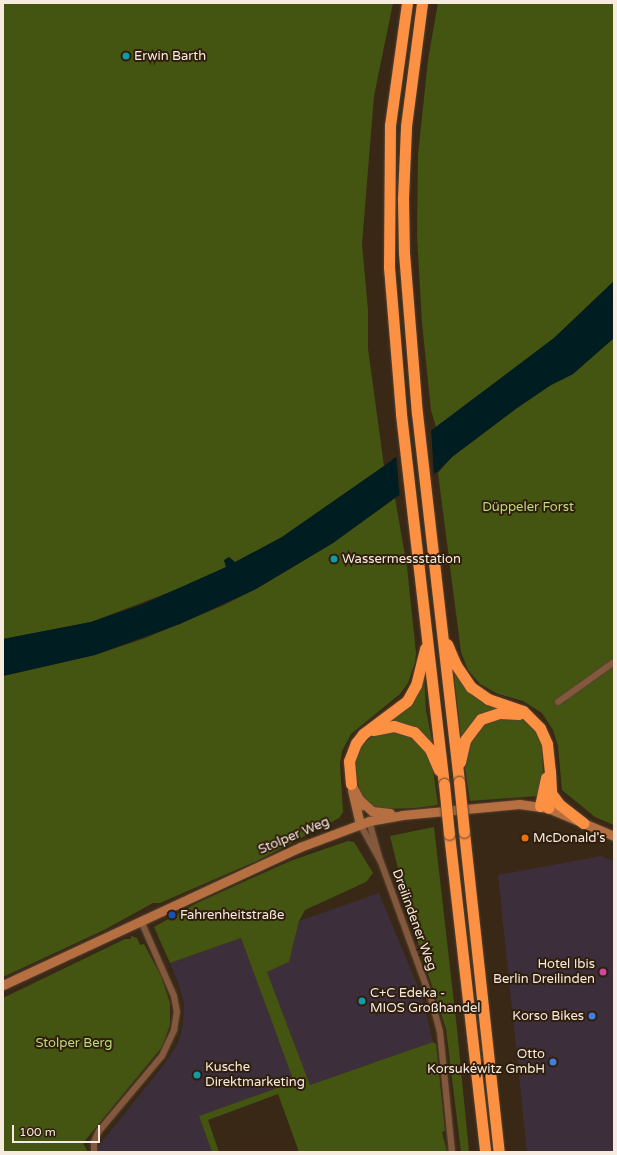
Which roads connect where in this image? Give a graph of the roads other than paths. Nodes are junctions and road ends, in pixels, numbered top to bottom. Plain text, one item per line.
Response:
1 (407, 3) edge
2 (422, 3) edge
3 (442, 633) junction
4 (427, 635) junction
5 (614, 662) edge
6 (558, 702) dead end
7 (535, 720) junction
8 (363, 734) junction
9 (548, 760) junction
10 (458, 779) junction
11 (351, 784) junction
12 (444, 784) junction
13 (551, 793) junction
14 (360, 800) junction
15 (544, 807) junction
16 (402, 815) junction
17 (369, 821) junction
18 (583, 822) junction
19 (360, 824) junction
20 (614, 836) edge
21 (381, 862) junction
22 (141, 921) junction
23 (3, 985) edge
24 (94, 1152) edge
25 (452, 1152) edge
26 (485, 1152) edge
27 (499, 1152) edge

1 - 4 highway
2 - 3 highway
3 - 7 highway
3 - 10 highway
4 - 8 highway
4 - 12 highway
5 - 6 street
7 - 9 highway
7 - 10 highway
8 - 11 highway
8 - 12 highway
9 - 13 highway
9 - 15 highway
10 - 27 highway, bridge
11 - 14 street
11 - 19 street
12 - 26 highway, bridge
13 - 15 highway
13 - 18 highway
14 - 16 street
14 - 17 street
15 - 16 street, Stolper Weg
15 - 18 street, Stolper Weg
16 - 17 street, Stolper Weg
17 - 19 street, Stolper Weg
17 - 21 street, Dreilindener Weg
18 - 20 street, Stolper Weg
19 - 21 street, Dreilindener Weg
19 - 22 street, Stolper Weg
21 - 25 street, Dreilindener Weg
22 - 23 street, Stolper Weg
22 - 24 street

